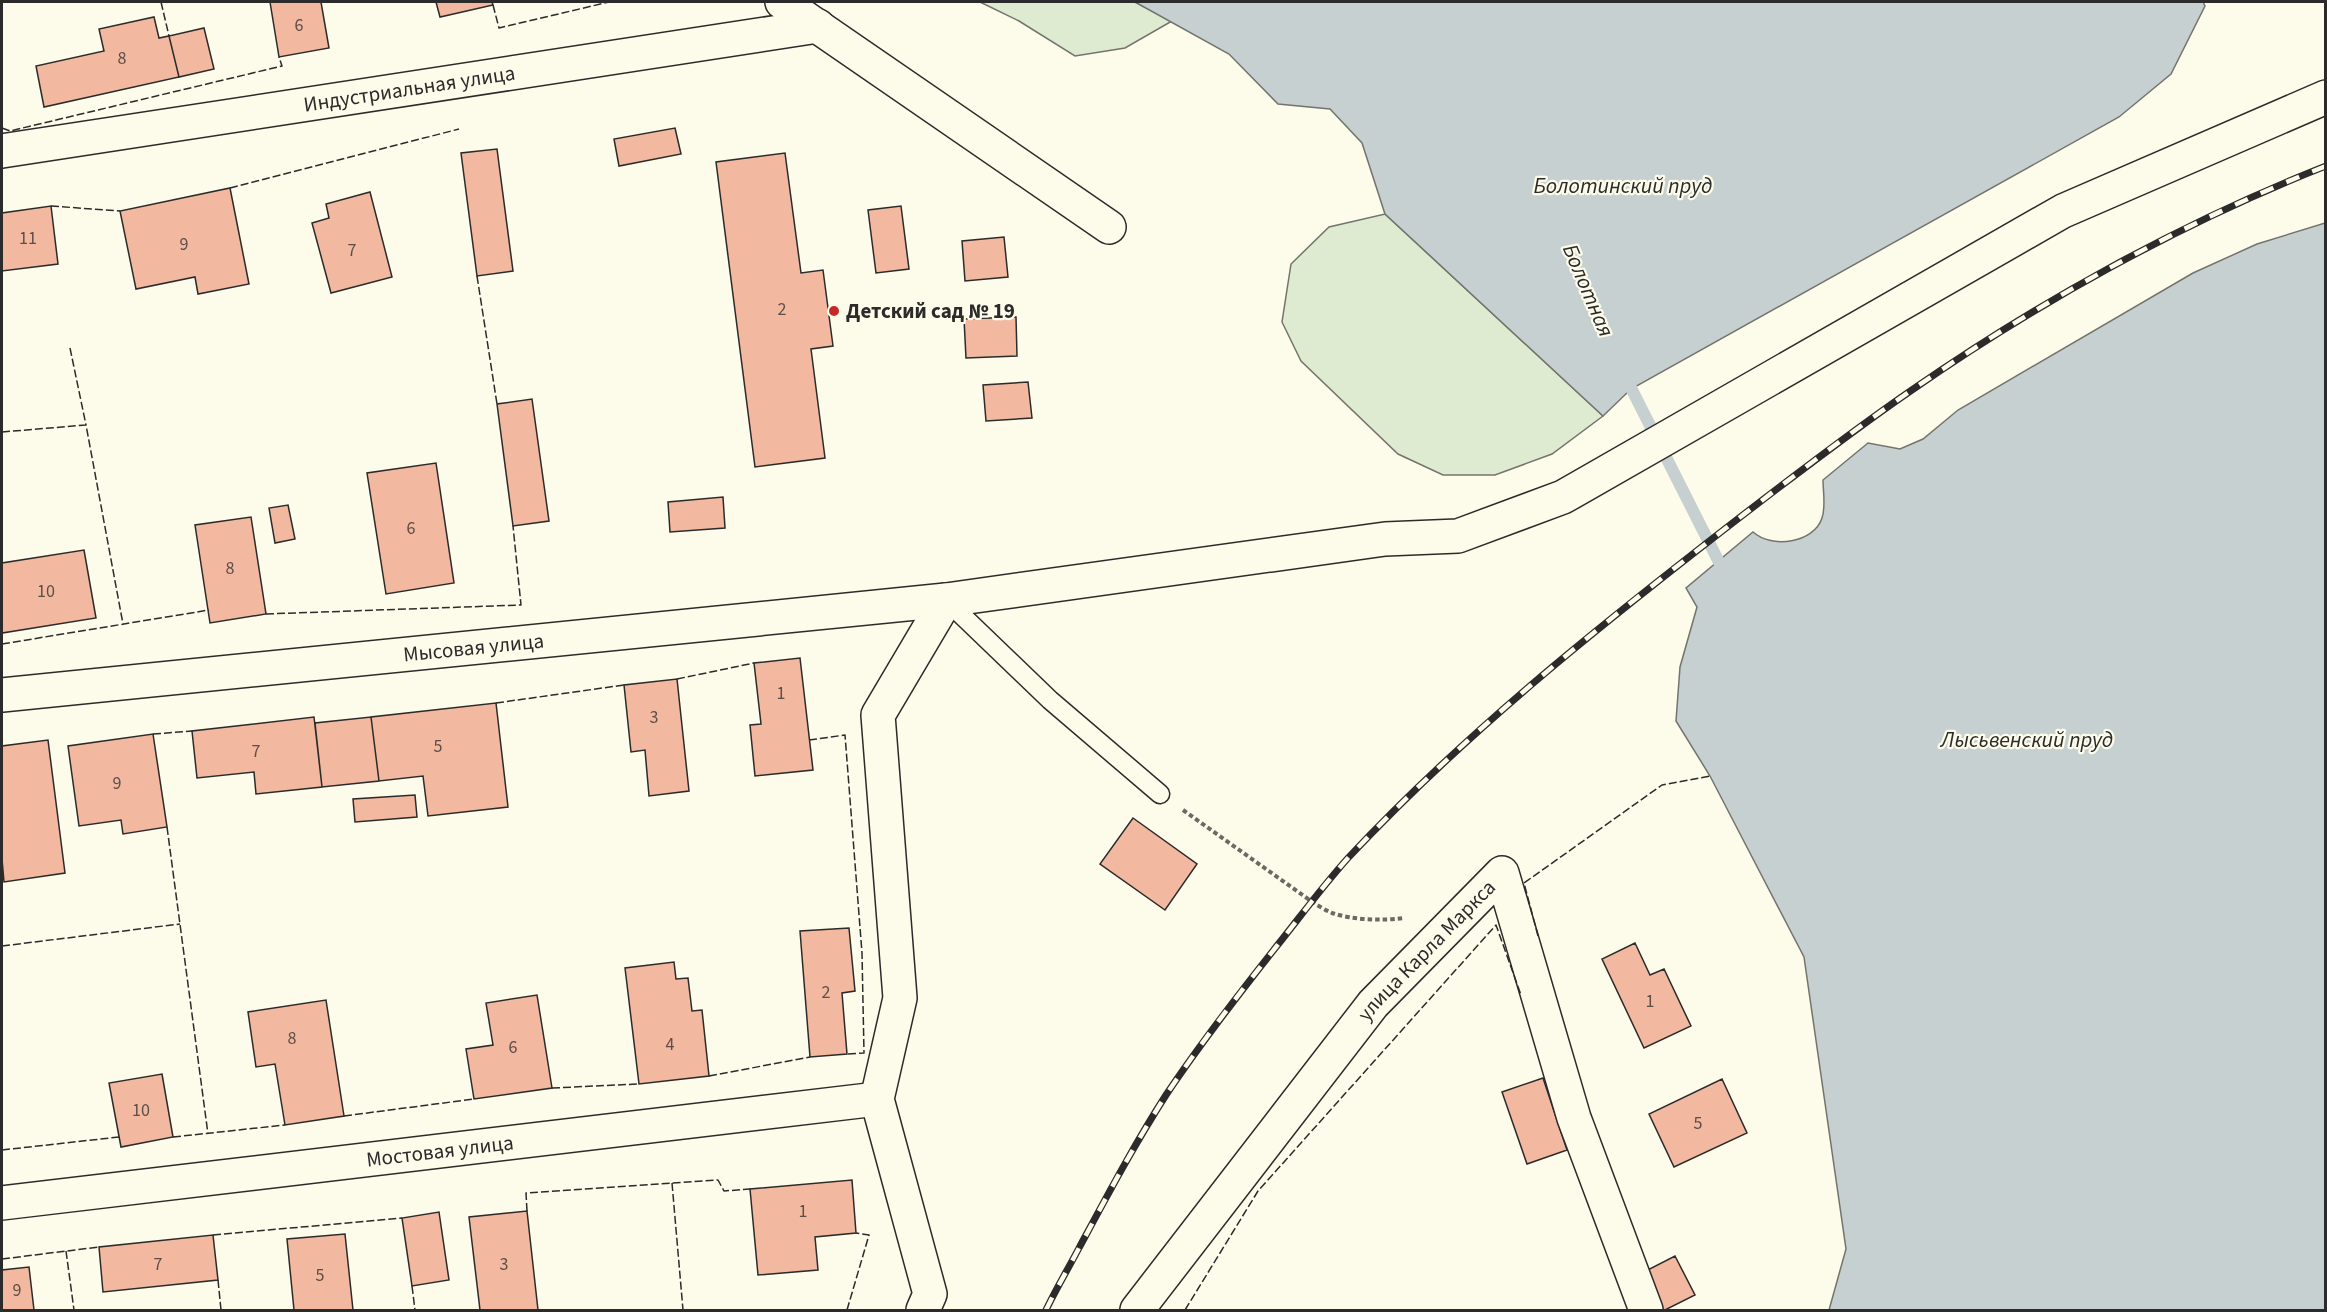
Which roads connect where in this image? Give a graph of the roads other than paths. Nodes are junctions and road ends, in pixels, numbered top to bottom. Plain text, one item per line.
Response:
1 (782, 2) edge
2 (818, 26) junction
3 (2325, 97) edge
4 (2, 151) edge
5 (1108, 227) dead end
6 (946, 600) junction
7 (2, 695) edge
8 (1161, 794) road end
9 (877, 1099) junction
10 (2, 1203) edge
11 (923, 1311) edge
12 (1137, 1311) edge
13 (1646, 1311) edge

1 - 2 street
2 - 4 street, Индустриальная улица
2 - 5 street
3 - 6 street, Мысовая улица
6 - 7 street, Мысовая улица
6 - 8 lane
6 - 9 street
9 - 10 street, Мостовая улица
9 - 11 street
12 - 13 street, улица Карла Маркса

